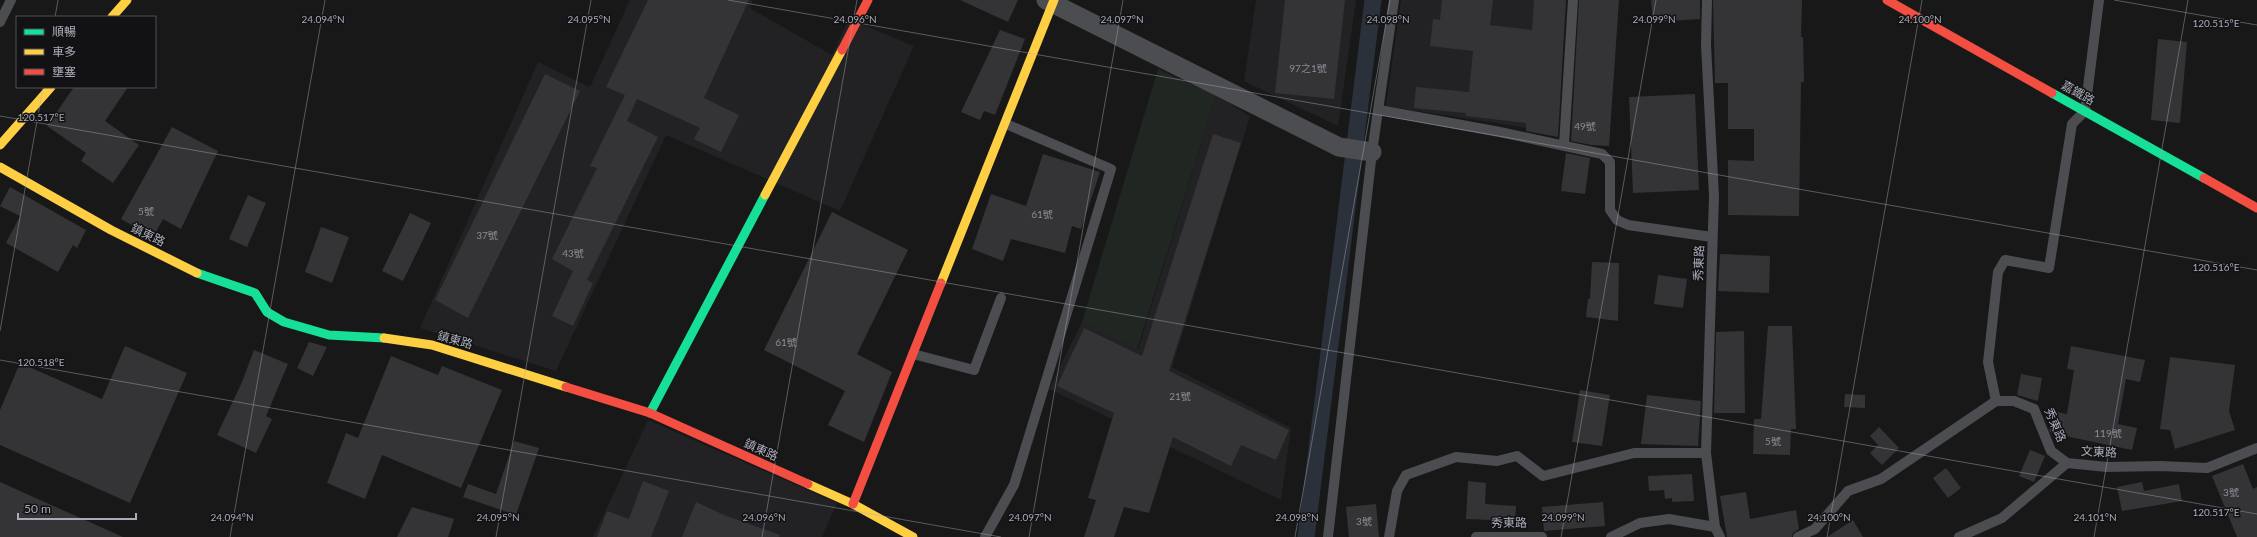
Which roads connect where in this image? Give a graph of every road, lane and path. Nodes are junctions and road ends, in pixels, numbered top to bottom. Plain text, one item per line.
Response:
1 (11, 0) edge
2 (127, 0) edge
3 (868, 0) edge
4 (1394, 0) edge
5 (1573, 0) edge
6 (1707, 0) edge
7 (1887, 0) edge
8 (2099, 0) edge
9 (1051, 1) edge
10 (113, 16) edge
11 (0, 22) edge
12 (50, 88) edge
13 (1379, 110) junction
14 (2085, 111) junction
15 (1006, 124) junction
16 (0, 145) edge
17 (1564, 145) junction
18 (1366, 151) junction
19 (0, 167) edge
20 (2257, 208) edge
21 (1712, 237) junction
22 (1002, 298) dead end
23 (913, 354) junction
24 (1996, 401) junction
25 (650, 413) junction
26 (2257, 448) edge
27 (1706, 453) junction
28 (2067, 463) junction
29 (853, 504) junction
30 (1715, 527) junction
31 (913, 537) edge
32 (985, 537) edge
33 (1328, 537) edge
34 (1389, 537) edge
35 (1476, 537) edge
36 (1542, 537) edge
37 (1612, 537) edge
38 (1720, 537) edge
39 (1798, 537) edge
40 (1959, 537) edge

1 - 11 lane
2 - 10 street
3 - 25 street
4 - 13 lane
5 - 17 lane
6 - 21 lane, 秀東路
7 - 14 street, 嘉鐵路
8 - 14 lane
9 - 15 street
9 - 18 street
12 - 16 street
13 - 17 lane
13 - 18 lane
14 - 20 street, 嘉鐵路
14 - 24 lane
15 - 23 street
15 - 32 lane
17 - 21 lane
18 - 33 lane
19 - 25 street, 鎮東路
21 - 27 lane, 秀東路
22 - 23 lane
23 - 29 street
24 - 28 lane, 秀東路
24 - 39 lane
25 - 29 street, 鎮東路
26 - 28 lane, 文東路
27 - 30 lane, 秀東路
27 - 34 lane
28 - 40 lane, 文東路
29 - 31 street, 鎮東路
30 - 37 lane
30 - 38 lane, 秀東路
35 - 36 lane, 秀東路

